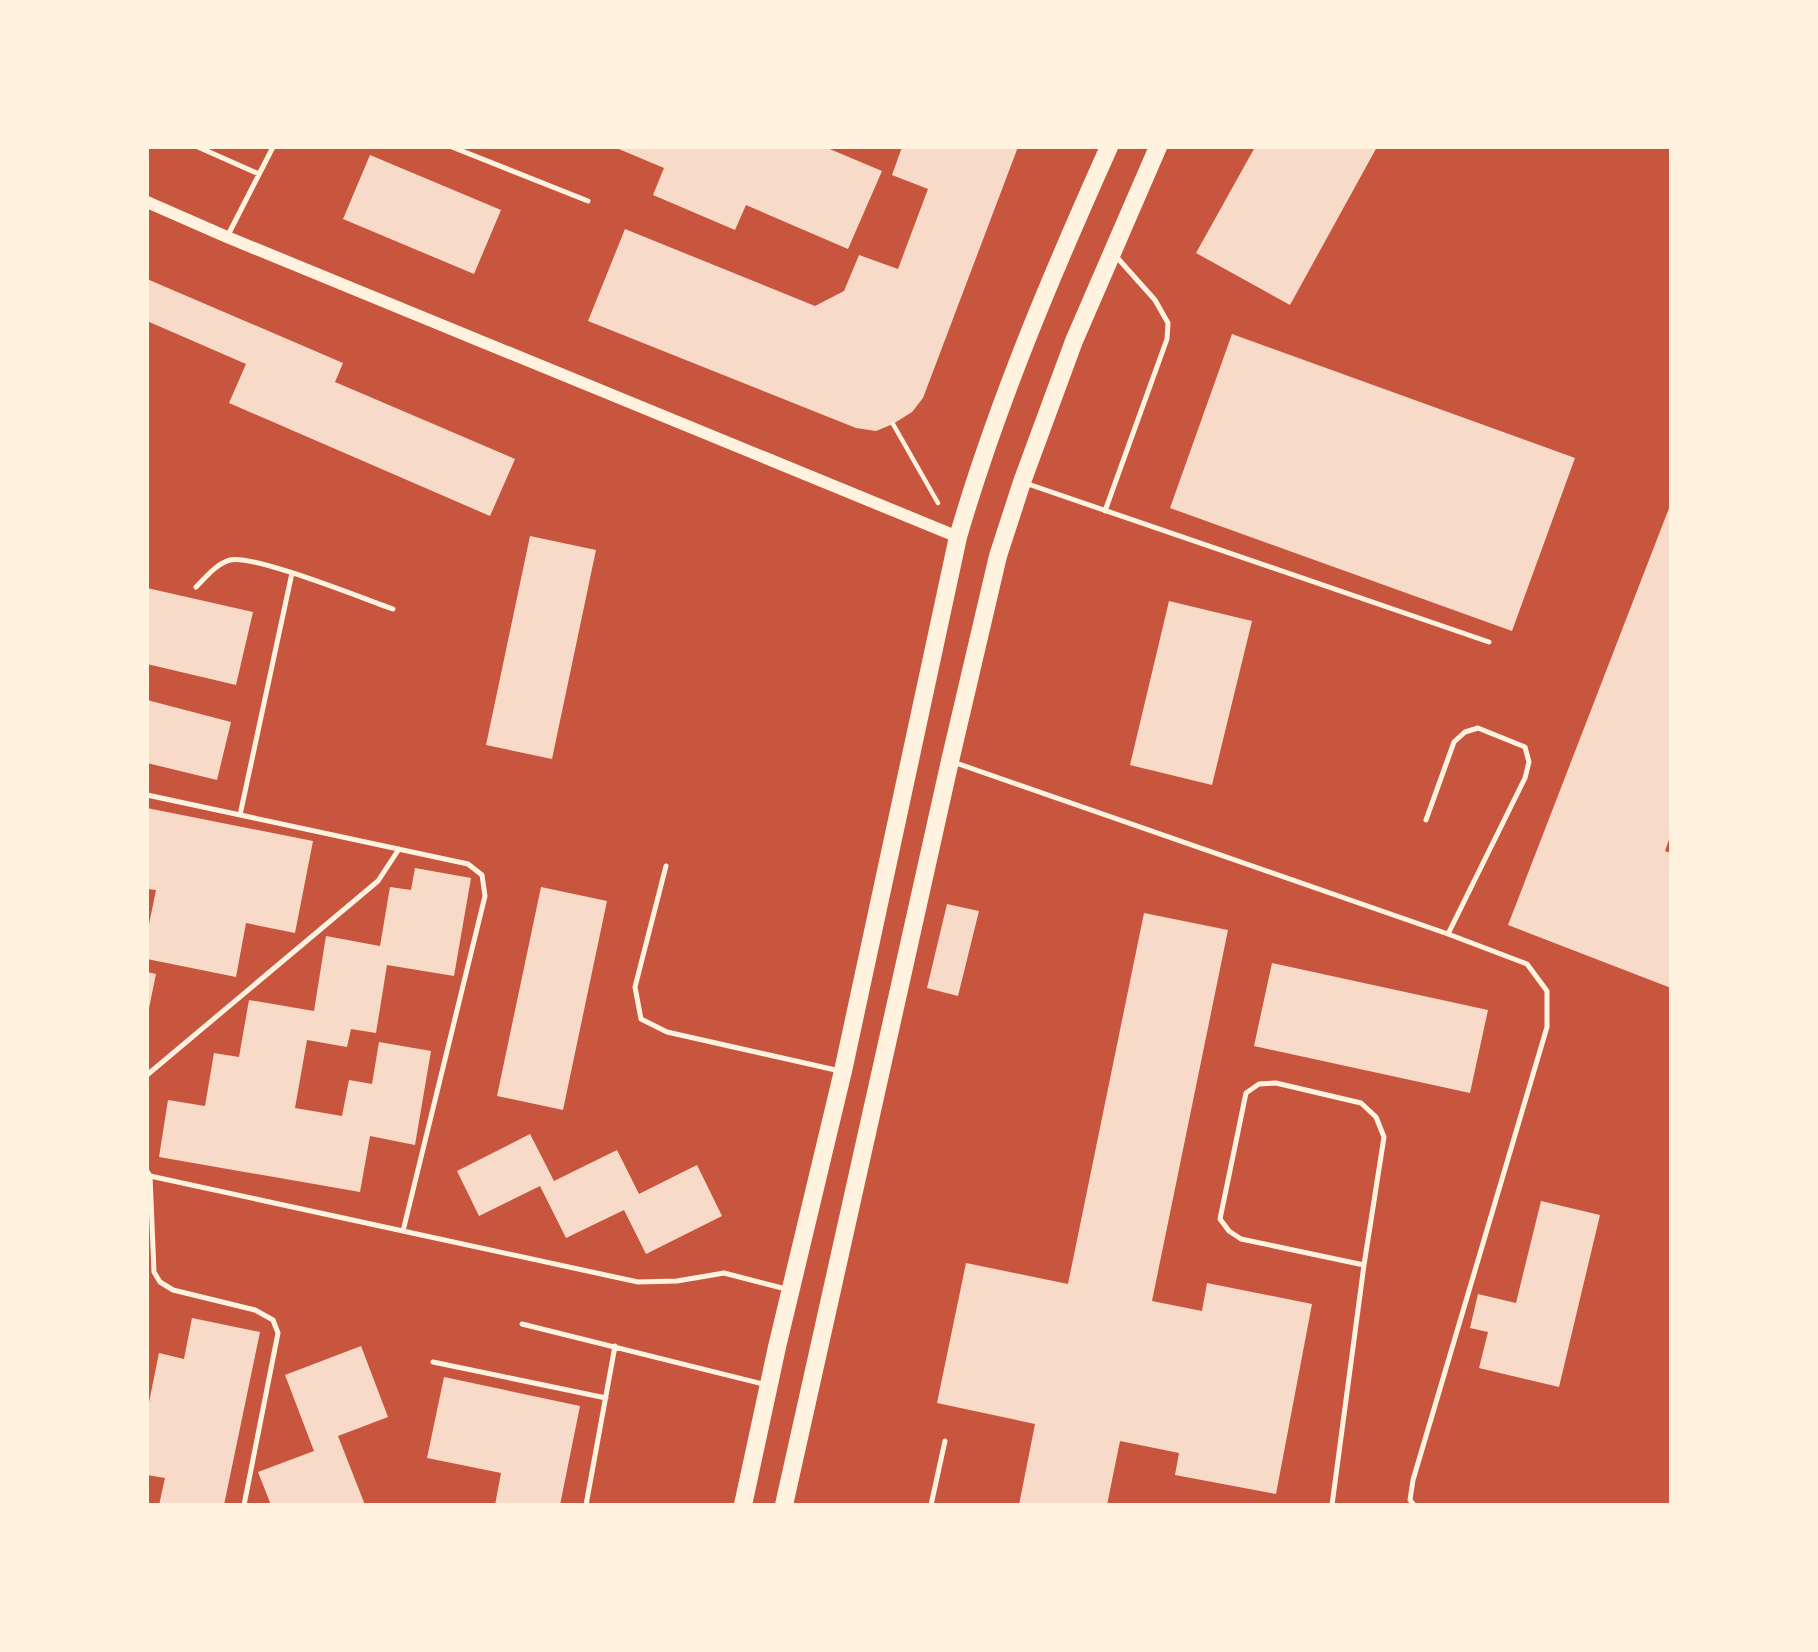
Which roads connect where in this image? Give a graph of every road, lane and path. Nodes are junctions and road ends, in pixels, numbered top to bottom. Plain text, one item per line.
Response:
1 (198, 147) edge
2 (273, 147) edge
3 (452, 147) edge
4 (1109, 147) edge
5 (1158, 147) edge
6 (259, 174) junction
7 (588, 201) dead end
8 (147, 202) edge
9 (227, 237) junction
10 (1111, 251) junction
11 (893, 424) dead end
12 (1021, 482) junction
13 (1105, 511) junction
14 (958, 537) junction
15 (292, 573) junction
16 (196, 587) dead end
17 (393, 609) dead end
18 (1489, 642) dead end
19 (950, 761) junction
20 (147, 795) edge
21 (240, 815) junction
22 (1426, 820) dead end
23 (399, 849) junction
24 (666, 866) dead end
25 (1447, 934) junction
26 (843, 1071) junction
27 (147, 1075) edge
28 (148, 1173) edge
29 (150, 1217) edge
30 (403, 1231) junction
31 (1364, 1265) junction
32 (791, 1290) junction
33 (522, 1324) dead end
34 (615, 1346) junction
35 (433, 1362) dead end
36 (770, 1385) junction
37 (606, 1398) junction
38 (946, 1441) dead end
39 (244, 1505) edge
40 (586, 1505) edge
41 (743, 1505) edge
42 (784, 1505) edge
43 (931, 1505) edge
44 (1332, 1505) edge
45 (1414, 1505) edge

1 - 6 lane
2 - 6 lane
3 - 7 lane
4 - 14 main road
5 - 10 main road
6 - 9 lane
8 - 9 street
9 - 14 street
10 - 12 main road
10 - 13 lane
11 - 14 path
12 - 13 lane
12 - 19 main road
13 - 18 lane
14 - 26 main road
15 - 16 lane
15 - 17 lane
15 - 21 lane
19 - 25 lane
19 - 42 main road
20 - 21 lane
21 - 23 lane
22 - 25 lane
23 - 27 lane
23 - 30 lane
24 - 26 lane
25 - 45 lane
26 - 32 main road
28 - 29 lane
28 - 30 lane
29 - 39 lane
30 - 32 lane
31 - 31 lane
31 - 44 lane
32 - 36 main road
33 - 34 lane
34 - 36 lane
34 - 37 lane
35 - 37 lane
36 - 41 main road
37 - 40 lane
38 - 43 lane

